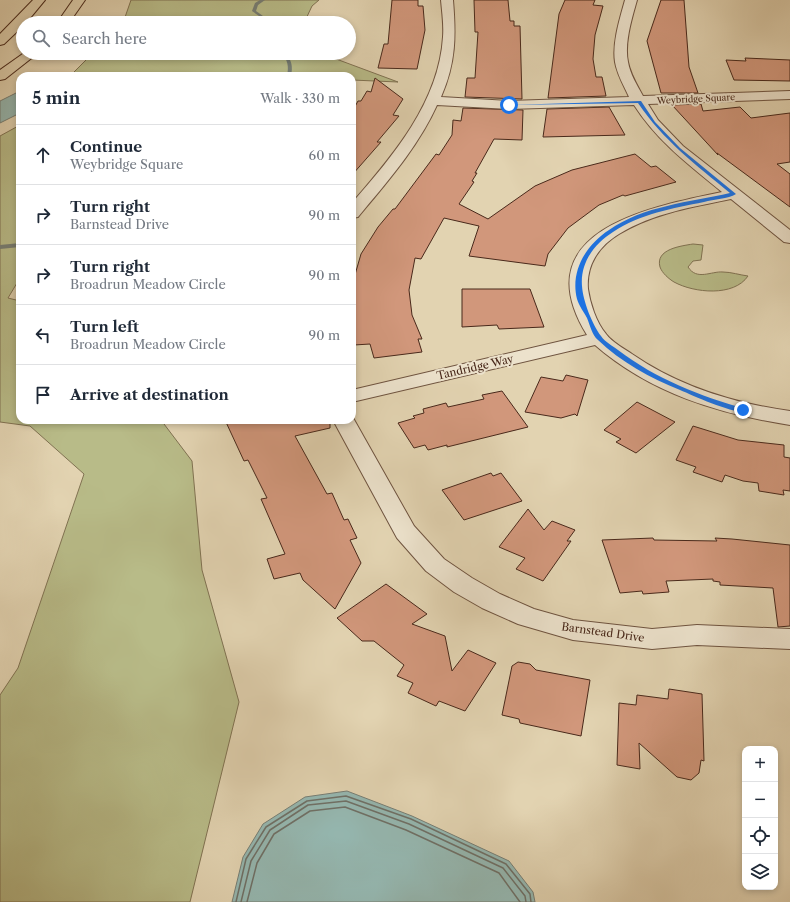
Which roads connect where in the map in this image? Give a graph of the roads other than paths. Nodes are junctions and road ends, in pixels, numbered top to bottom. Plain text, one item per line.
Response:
1 (39, 0) edge
2 (79, 0) edge
3 (446, 0) edge
4 (631, 0) edge
5 (26, 16) edge
6 (68, 16) edge
7 (16, 26) edge
8 (0, 41) edge
9 (22, 60) edge
10 (0, 76) edge
11 (790, 95) edge
12 (433, 101) junction
13 (639, 102) junction
14 (734, 194) junction
15 (356, 208) edge
16 (790, 238) edge
17 (599, 338) junction
18 (356, 395) edge
19 (790, 418) edge
20 (346, 424) edge
21 (790, 639) edge

1 - 5 main road
2 - 6 main road
3 - 12 street
4 - 13 street
7 - 8 main road
9 - 10 main road
11 - 13 street, Weybridge Square
12 - 13 street, Weybridge Square
12 - 15 street
13 - 14 street
14 - 16 street
14 - 17 street
17 - 18 street, Tandridge Way
17 - 19 street
20 - 21 street, Barnstead Drive

